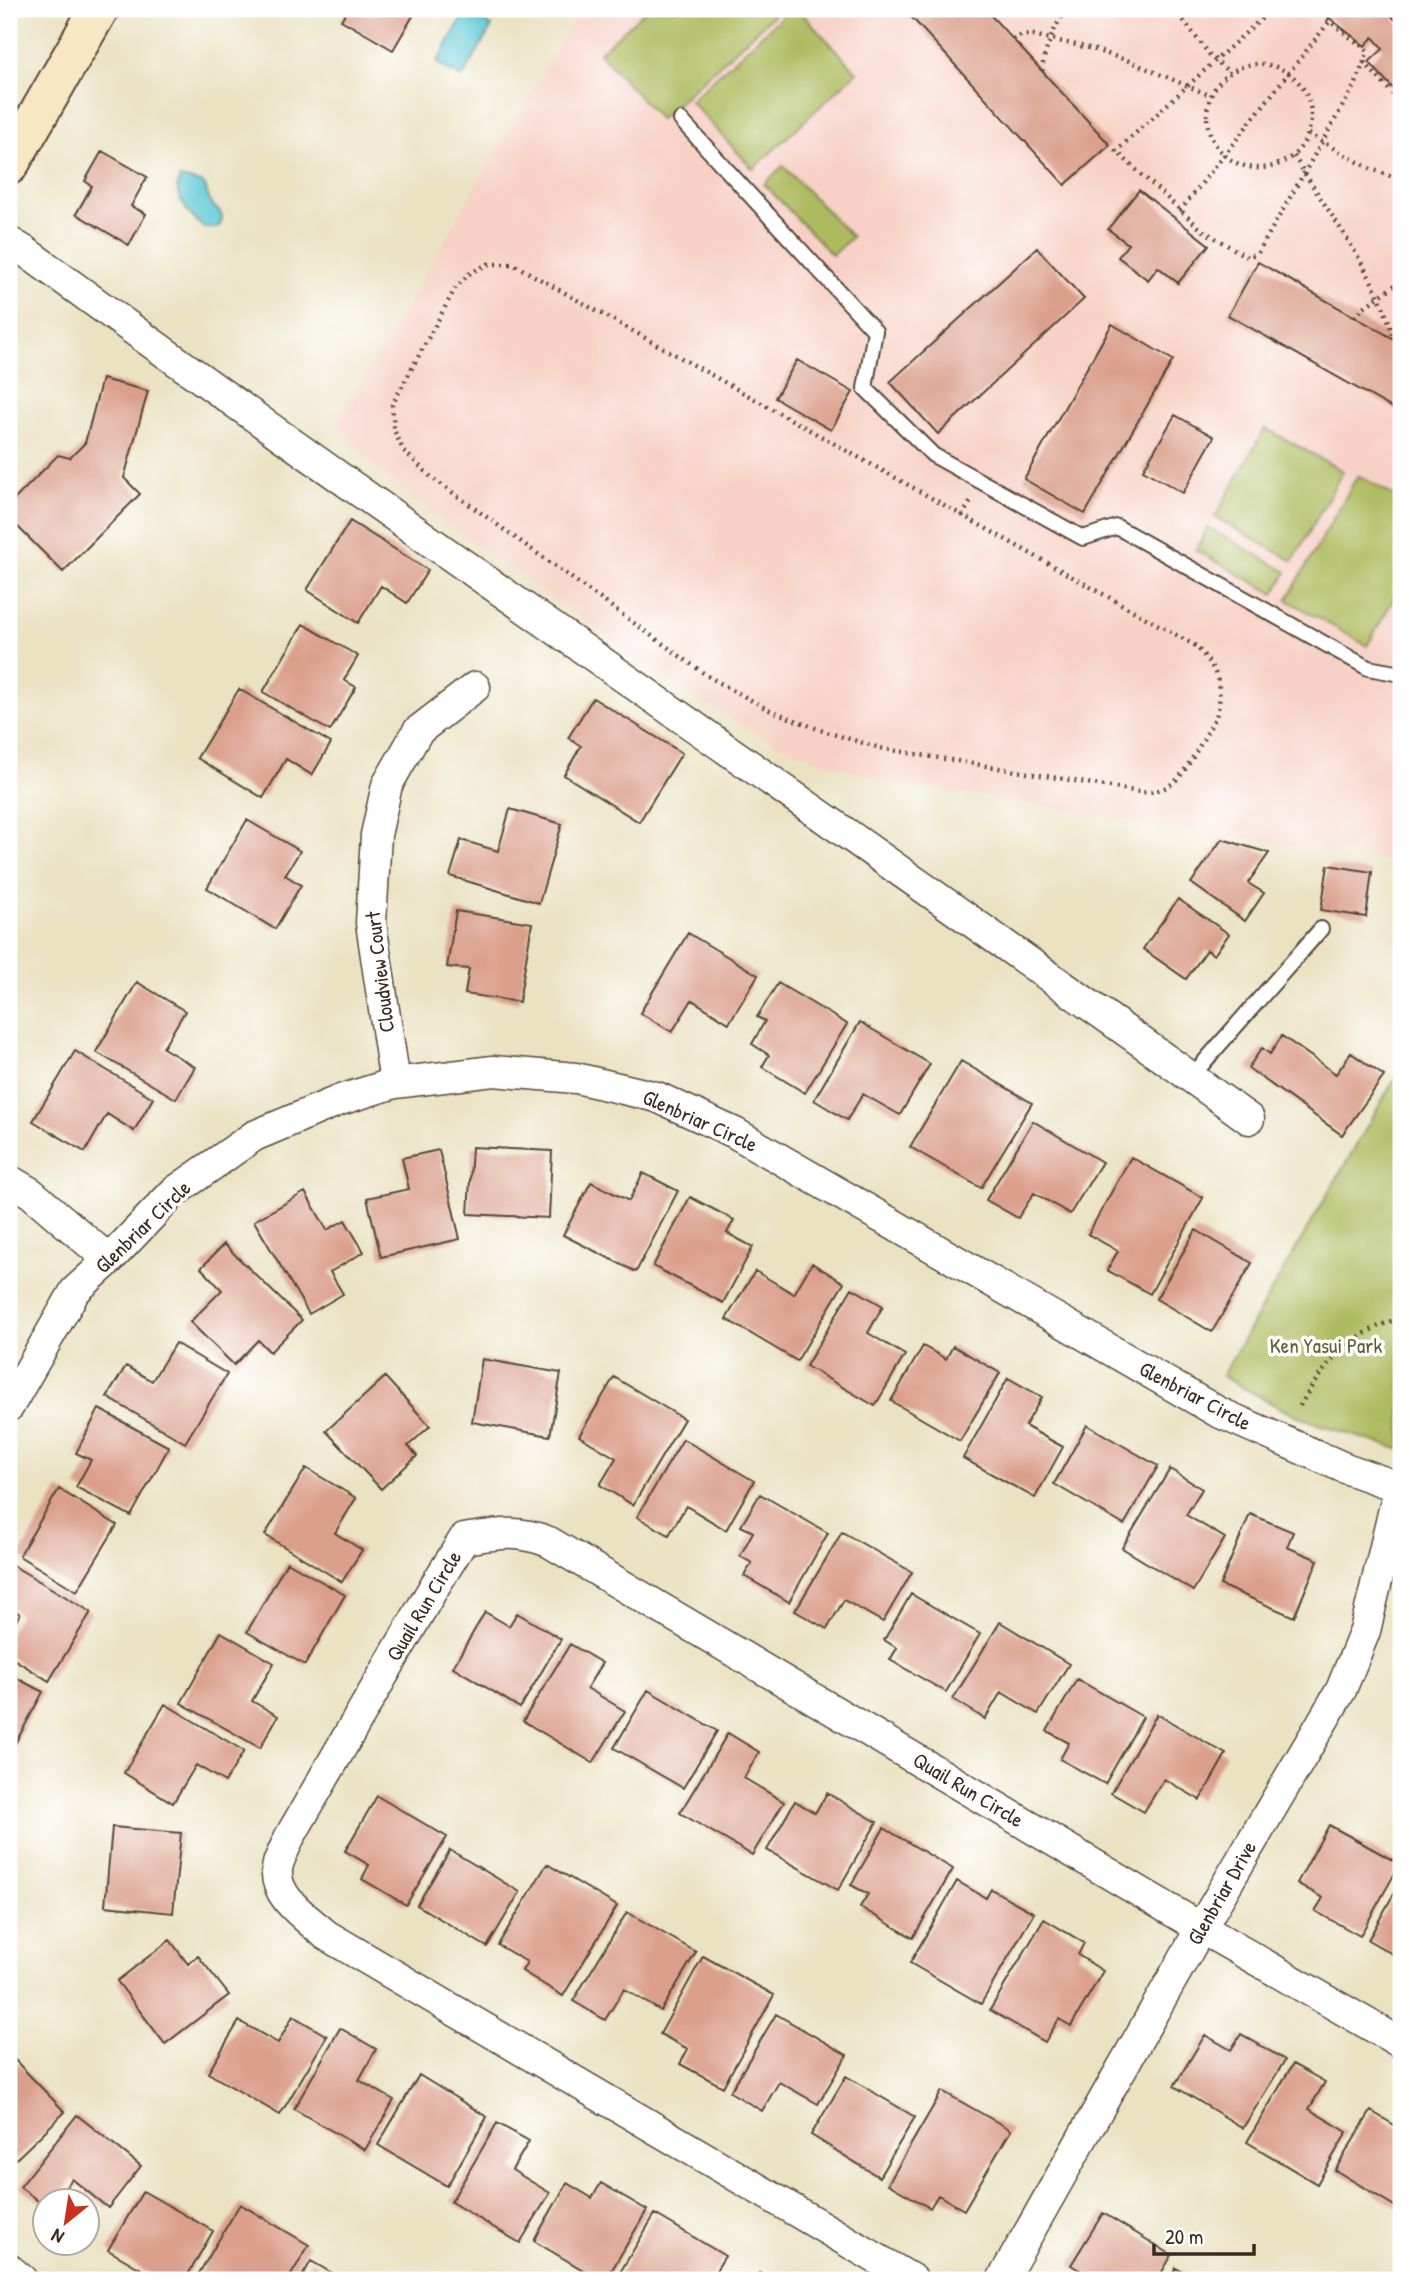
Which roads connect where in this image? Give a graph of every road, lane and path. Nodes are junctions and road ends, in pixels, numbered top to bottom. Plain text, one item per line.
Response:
1 (99, 9) edge
2 (1066, 9) edge
3 (1175, 9) edge
4 (1272, 9) edge
5 (1314, 9) edge
6 (1329, 22) junction
7 (1051, 39) junction
8 (1013, 40) dead end
9 (1216, 61) junction
10 (1364, 62) junction
11 (1042, 71) dead end
12 (1289, 72) junction
13 (1230, 73) junction
14 (1189, 85) junction
15 (1211, 96) junction
16 (1401, 103) edge
17 (681, 120) dead end
18 (1308, 134) junction
19 (1321, 143) junction
20 (1225, 155) junction
21 (1294, 156) junction
22 (11, 157) edge
23 (1304, 173) junction
24 (1401, 180) edge
25 (1181, 211) junction
26 (9, 242) edge
27 (1401, 281) edge
28 (1378, 297) junction
29 (1355, 317) dead end
30 (1394, 338) dead end
31 (1401, 674) edge
32 (475, 687) dead end
33 (1140, 792) joint
34 (1321, 929) dead end
35 (1191, 1077) junction
36 (395, 1083) junction
37 (1249, 1119) dead end
38 (9, 1180) edge
39 (110, 1260) junction
40 (1401, 1318) edge
41 (9, 1406) edge
42 (1300, 1406) dead end
43 (1400, 1488) edge
44 (1201, 1928) junction
45 (1401, 2043) edge
46 (9, 2269) edge
47 (22, 2280) edge
48 (913, 2280) edge
49 (1002, 2280) edge

1 - 22 street
2 - 7 path
3 - 9 path
4 - 9 path
5 - 6 path
6 - 10 path
6 - 12 path
7 - 8 path
7 - 11 path
7 - 14 path
9 - 13 path
9 - 14 path
10 - 16 path
10 - 19 path
12 - 13 path
12 - 18 path
12 - 20 path
13 - 15 path
14 - 15 path
14 - 25 path
15 - 20 path
17 - 31 lane
18 - 19 path
18 - 21 path
19 - 23 path
19 - 24 path
20 - 21 path
20 - 25 path
21 - 23 path
23 - 25 path
23 - 28 path
26 - 35 street
27 - 28 path
28 - 29 path
28 - 30 path
32 - 36 street, Cloudview Court
33 - 33 path
34 - 35 lane
35 - 37 street
36 - 39 street, Glenbriar Circle
36 - 43 street, Glenbriar Circle
38 - 39 street
39 - 41 street, Glenbriar Circle
40 - 42 path
43 - 44 street, Glenbriar Drive
44 - 45 street, Quail Run Circle
44 - 48 street, Quail Run Circle
44 - 49 street, Glenbriar Drive
46 - 47 street

